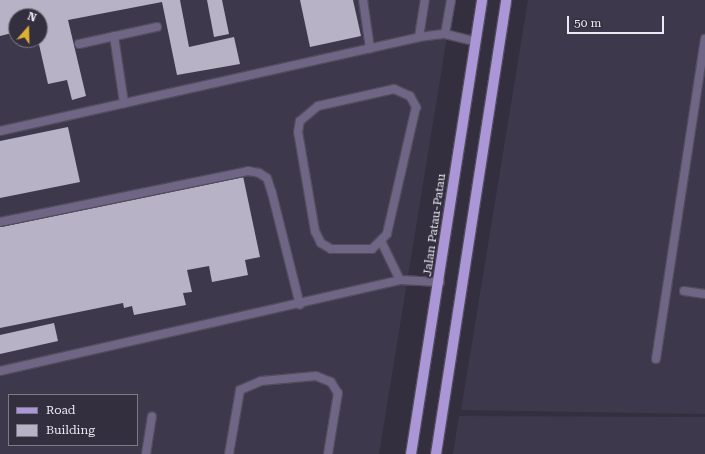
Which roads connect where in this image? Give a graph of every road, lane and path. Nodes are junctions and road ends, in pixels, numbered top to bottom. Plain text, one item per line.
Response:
1 (363, 0) edge
2 (425, 0) edge
3 (450, 0) edge
4 (482, 0) edge
5 (506, 0) edge
6 (157, 27) dead end
7 (445, 34) junction
8 (114, 36) junction
9 (419, 36) junction
10 (705, 39) edge
11 (476, 42) junction
12 (79, 44) dead end
13 (370, 48) junction
14 (124, 103) junction
15 (0, 131) edge
16 (0, 222) edge
17 (382, 243) junction
18 (400, 280) junction
19 (440, 282) junction
20 (684, 292) dead end
21 (705, 294) edge
22 (300, 305) junction
23 (656, 359) dead end
24 (0, 372) edge
25 (152, 416) dead end
26 (146, 454) edge
27 (228, 454) edge
28 (328, 454) edge
29 (411, 454) edge
30 (436, 454) edge

1 - 13 lane
2 - 9 lane
3 - 7 lane
4 - 11 main road, Jalan Patau-Patau
5 - 30 main road
6 - 8 lane
7 - 9 lane
7 - 11 lane
8 - 12 lane
8 - 14 lane
9 - 13 lane
10 - 23 lane
11 - 19 main road, Jalan Patau-Patau
13 - 14 lane
14 - 15 lane
16 - 22 lane
17 - 17 lane
17 - 18 lane
18 - 19 lane
18 - 22 lane
19 - 29 main road, Jalan Patau-Patau
20 - 21 lane
22 - 24 lane
25 - 26 lane
27 - 28 lane

